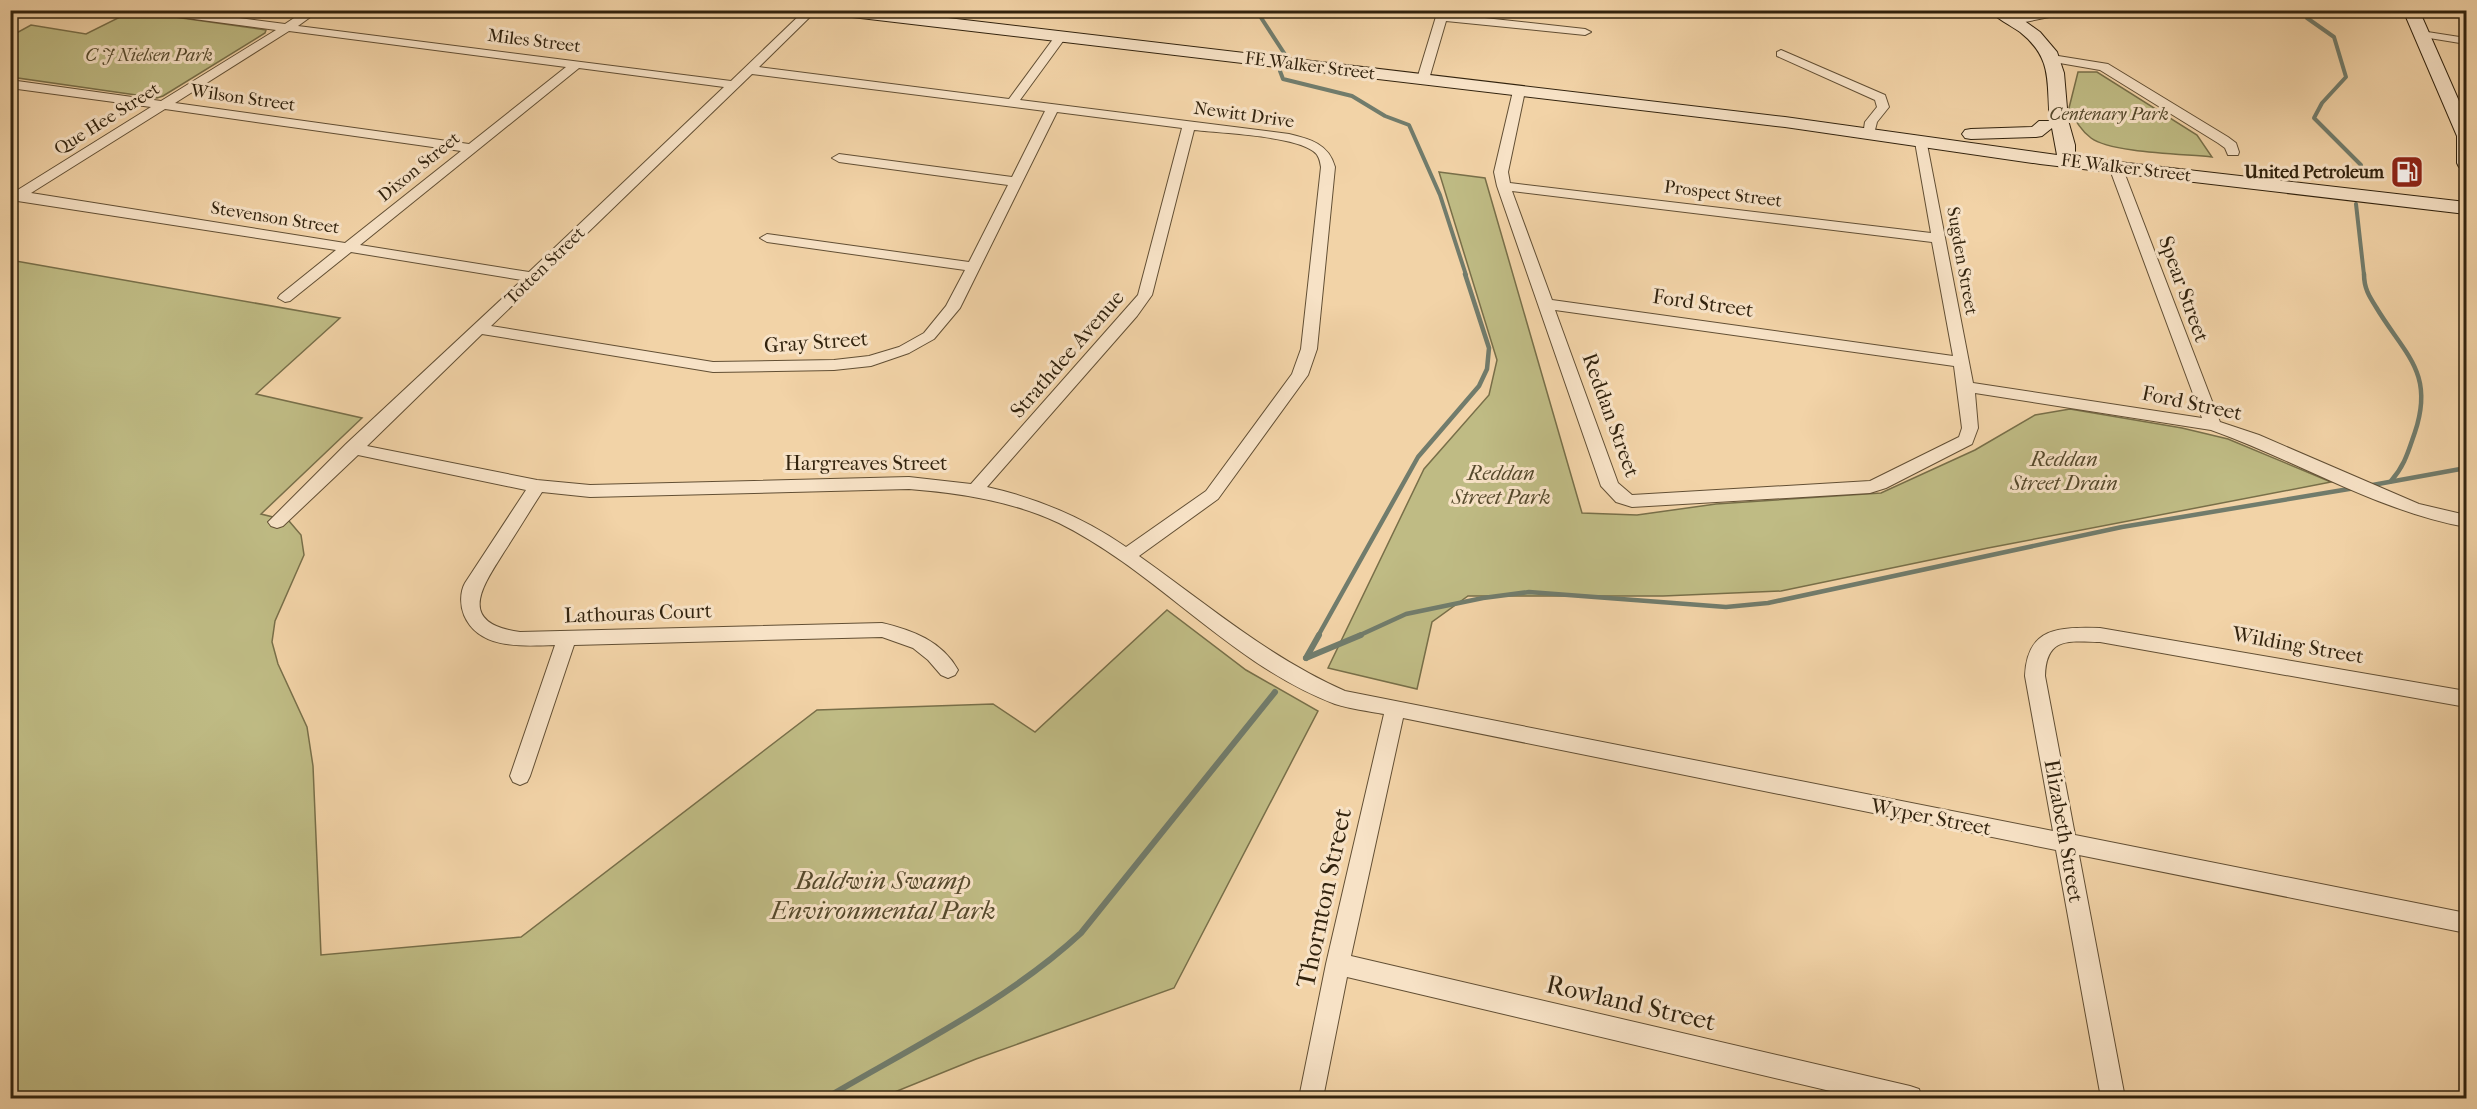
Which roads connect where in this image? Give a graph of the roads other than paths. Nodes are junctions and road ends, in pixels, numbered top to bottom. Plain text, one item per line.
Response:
1 (149, 10) edge
2 (315, 10) edge
3 (812, 10) edge
4 (835, 10) edge
5 (1997, 10) edge
6 (2079, 10) edge
7 (2411, 10) edge
8 (1443, 14) edge
9 (2015, 21) junction
10 (286, 28) junction
11 (1585, 32) dead end
12 (2421, 34) junction
13 (1060, 37) junction
14 (2466, 41) edge
15 (1781, 54) dead end
16 (2052, 59) junction
17 (576, 65) junction
18 (751, 70) junction
19 (1423, 80) junction
20 (2056, 83) junction
21 (10, 84) edge
22 (736, 85) junction
23 (1519, 91) junction
24 (1012, 103) junction
25 (164, 105) junction
26 (1053, 108) junction
27 (2461, 112) edge
28 (2045, 125) junction
29 (1189, 126) junction
30 (1901, 131) junction
31 (1869, 132) junction
32 (2466, 135) edge
33 (1921, 142) junction
34 (471, 148) junction
35 (2070, 151) junction
36 (2233, 152) dead end
37 (839, 158) dead end
38 (2114, 160) junction
39 (2466, 163) edge
40 (1016, 183) junction
41 (1504, 186) junction
42 (2466, 195) edge
43 (13, 197) edge
44 (2431, 204) junction
45 (2466, 208) edge
46 (2466, 222) edge
47 (767, 238) dead end
48 (1938, 238) junction
49 (348, 248) junction
50 (972, 267) junction
51 (533, 278) junction
52 (285, 298) dead end
53 (1547, 304) junction
54 (479, 329) junction
55 (1960, 362) junction
56 (1966, 387) junction
57 (2213, 425) junction
58 (352, 448) junction
59 (537, 486) junction
60 (975, 490) junction
61 (2466, 521) edge
62 (278, 522) dead end
63 (1125, 556) junction
64 (567, 637) junction
65 (2120, 638) joint
66 (948, 670) dead end
67 (2466, 699) edge
68 (1395, 710) junction
69 (520, 776) dead end
70 (2066, 845) junction
71 (2466, 924) edge
72 (1338, 964) junction
73 (1311, 1098) edge
74 (1910, 1098) edge
75 (2112, 1098) edge

1 - 10 street, Miles Street
2 - 10 street, Que Hee Street
3 - 18 street, Totten Street
4 - 13 main road, FE Walker Street
5 - 9 main road
6 - 9 street
7 - 12 main road
8 - 11 street
8 - 19 street
9 - 16 main road
10 - 17 street, Miles Street
10 - 25 street, Que Hee Street
12 - 14 street
12 - 27 main road
13 - 19 main road, FE Walker Street
13 - 24 street
15 - 31 street
16 - 20 main road
16 - 36 street
17 - 22 street, Miles Street
17 - 34 street, Dixon Street
18 - 22 street, Totten Street
18 - 24 street, Newitt Drive
19 - 23 main road, FE Walker Street
20 - 28 main road
20 - 35 main road
21 - 25 street, Wilson Street
22 - 51 street, Totten Street
23 - 31 main road, FE Walker Street
23 - 41 street, Reddan Street
24 - 26 street, Newitt Drive
25 - 34 street, Wilson Street
25 - 43 street, Que Hee Street
26 - 29 street, Newitt Drive
26 - 40 street, Gray Street
27 - 32 main road
28 - 30 main road
28 - 35 main road
29 - 60 street, Strathdee Avenue
29 - 63 street, Newitt Drive
30 - 31 main road, FE Walker Street
30 - 35 main road, FE Walker Street
31 - 33 main road, FE Walker Street
32 - 39 main road
33 - 35 main road, FE Walker Street
33 - 48 street, Sugden Street
34 - 49 street, Dixon Street
35 - 38 main road, FE Walker Street
35 - 38 main road
37 - 40 street
38 - 42 main road, FE Walker Street
38 - 44 main road, FE Walker Street
38 - 57 street, Spear Street
40 - 50 street, Gray Street
41 - 48 street, Prospect Street
41 - 53 street, Reddan Street
43 - 49 street, Stevenson Street
44 - 45 main road, FE Walker Street
44 - 46 main road
47 - 50 street
48 - 55 street, Sugden Street
49 - 51 street, Stevenson Street
49 - 52 street, Dixon Street
50 - 54 street, Gray Street
51 - 54 street, Totten Street
53 - 55 street, Ford Street
53 - 56 street, Reddan Street
54 - 58 street, Totten Street
55 - 56 street, Sugden Street
56 - 57 street, Ford Street
57 - 61 street, Ford Street
58 - 59 street, Hargreaves Street
58 - 62 street, Totten Street
59 - 60 street, Hargreaves Street
59 - 64 street, Lathouras Court
60 - 63 street, Hargreaves Street
63 - 68 street, Hargreaves Street
64 - 66 street, Lathouras Court
64 - 69 street
65 - 67 street, Wilding Street
65 - 70 street, Elizabeth Street
68 - 70 street, Wyper Street
68 - 72 street, Thornton Street
70 - 71 street, Wyper Street
70 - 75 street, Elizabeth Street
72 - 73 street, Thornton Street
72 - 74 street, Rowland Street

